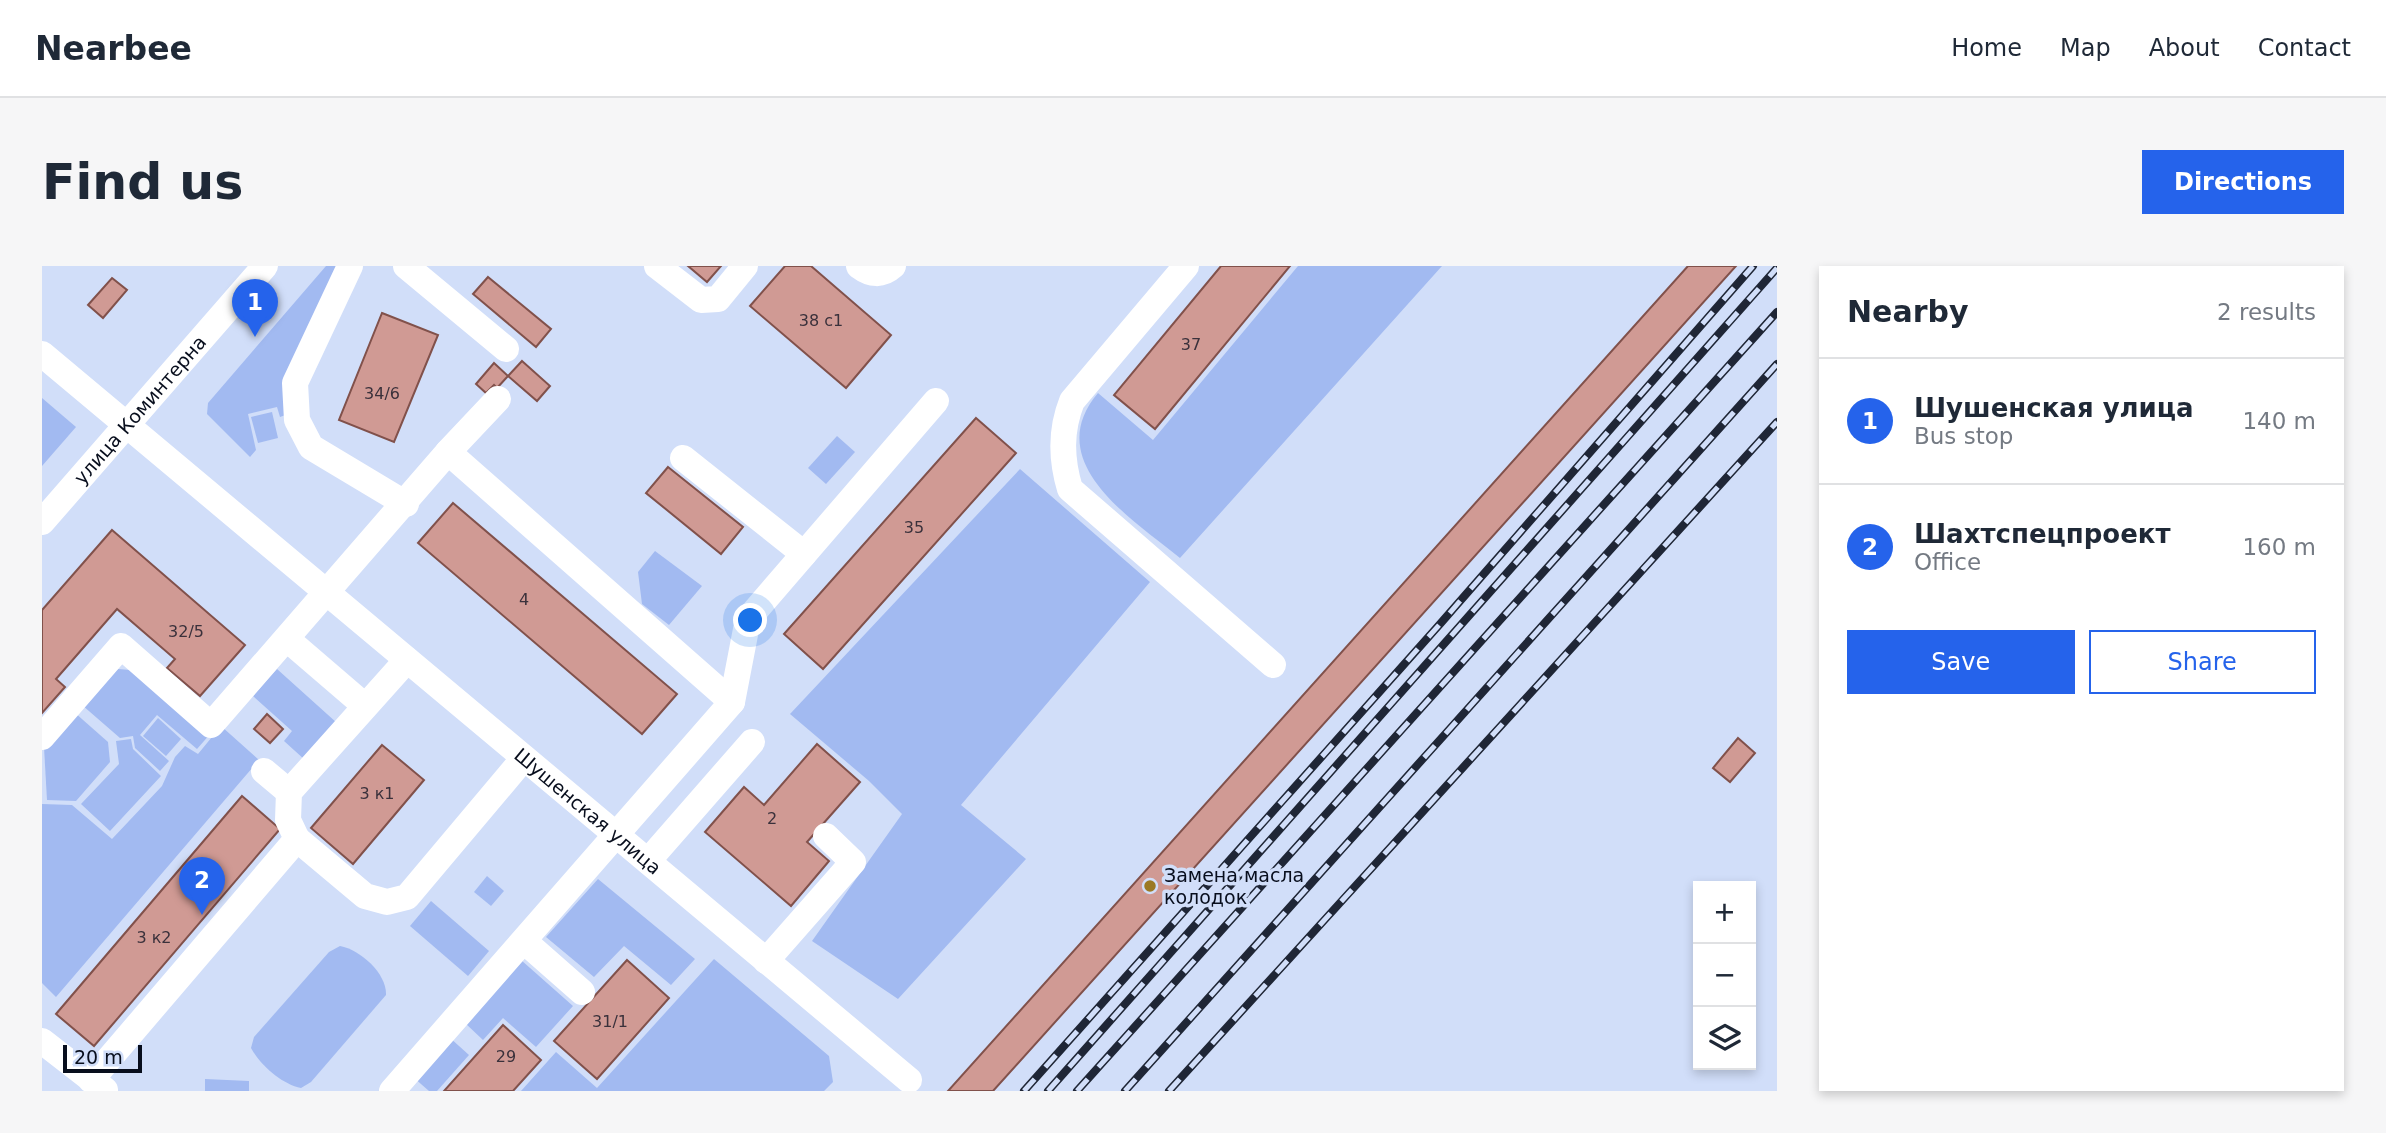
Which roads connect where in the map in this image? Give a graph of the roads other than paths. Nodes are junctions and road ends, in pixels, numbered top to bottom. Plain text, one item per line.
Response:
1 (265, 266) edge
2 (350, 266) edge
3 (657, 266) edge
4 (746, 266) edge
5 (859, 266) edge
6 (893, 266) edge
7 (1186, 266) edge
8 (423, 271) edge
9 (506, 349) dead end
10 (42, 354) edge
11 (498, 399) dead end
12 (936, 401) dead end
13 (125, 425) junction
14 (448, 452) junction
15 (683, 458) dead end
16 (406, 503) junction
17 (42, 522) edge
18 (804, 554) junction
19 (327, 592) junction
20 (287, 639) junction
21 (407, 660) junction
22 (1273, 665) dead end
23 (732, 702) junction
24 (365, 706) junction
25 (42, 737) edge
26 (752, 742) dead end
27 (524, 758) junction
28 (264, 771) dead end
29 (289, 792) junction
30 (617, 835) junction
31 (826, 836) dead end
32 (297, 839) junction
33 (648, 861) junction
34 (524, 940) junction
35 (766, 961) junction
36 (582, 992) dead end
37 (42, 1041) edge
38 (909, 1080) dead end
39 (99, 1085) edge
40 (391, 1091) edge

1 - 13 street, улица Коминтерна
2 - 16 street
3 - 4 street
5 - 6 street
7 - 22 street
8 - 9 street
10 - 13 street, Шушенская улица
11 - 14 street
12 - 18 street
13 - 17 street, улица Коминтерна
13 - 19 street, Шушенская улица
14 - 16 street
14 - 23 street
15 - 18 street
16 - 19 street
18 - 23 street
19 - 20 street
19 - 21 street, Шушенская улица
20 - 24 street
20 - 25 street
21 - 24 street
21 - 27 street, Шушенская улица
23 - 30 street
24 - 29 street
26 - 33 street
27 - 30 street, Шушенская улица
27 - 32 street
28 - 29 street
29 - 32 street
30 - 33 street, Шушенская улица
30 - 34 street
31 - 35 street
32 - 39 street
33 - 35 street, Шушенская улица
34 - 36 street
34 - 40 street
35 - 38 street, Шушенская улица
37 - 39 street

